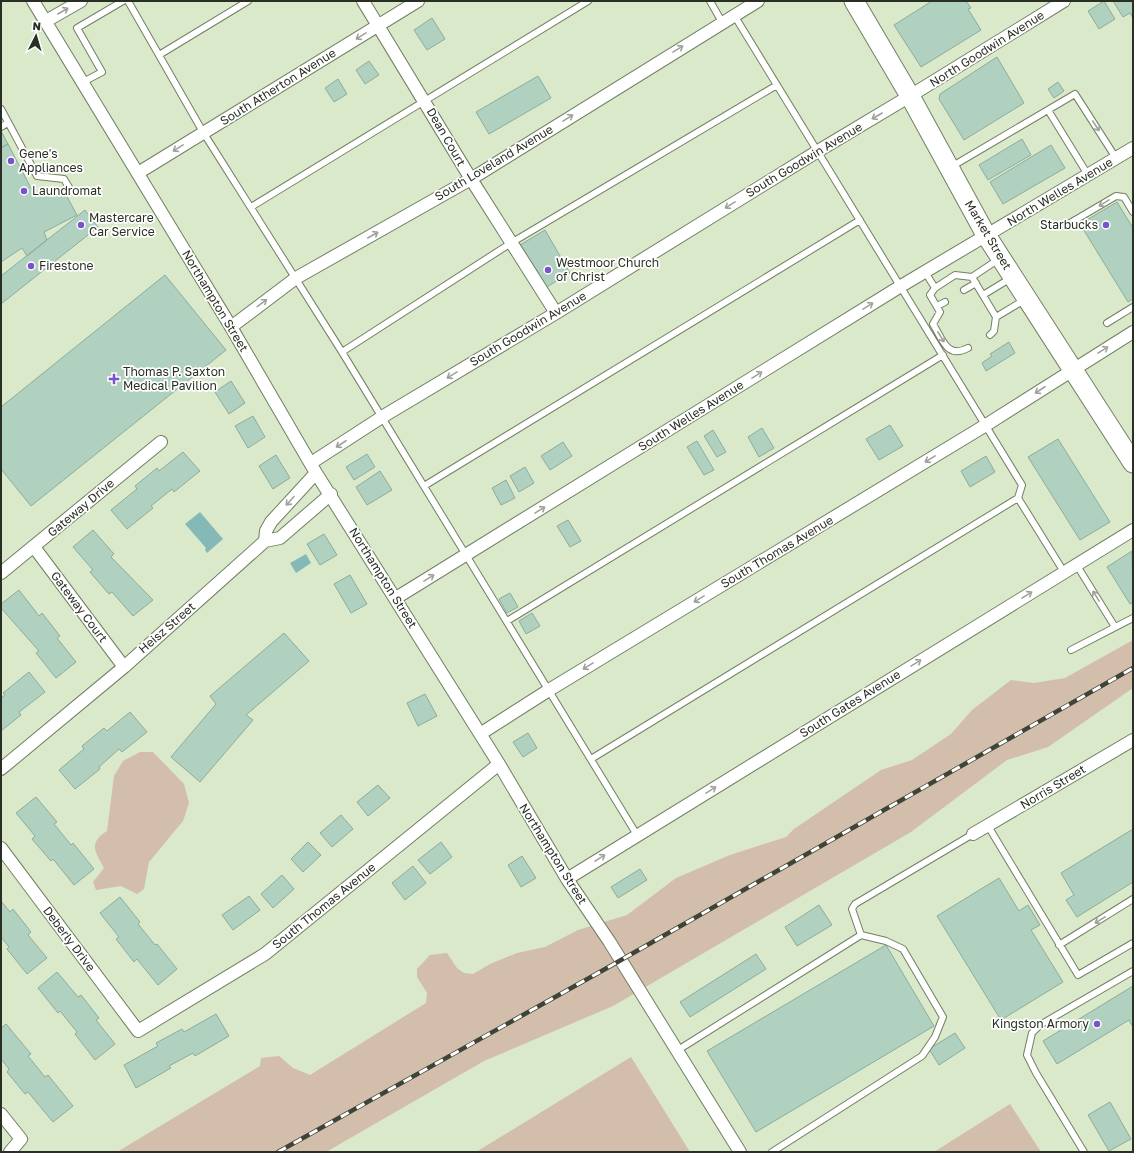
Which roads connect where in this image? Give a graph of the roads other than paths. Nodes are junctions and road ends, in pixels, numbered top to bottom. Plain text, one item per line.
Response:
1 (33, 1) edge
2 (81, 1) edge
3 (123, 1) edge
4 (128, 1) edge
5 (248, 1) edge
6 (363, 1) edge
7 (418, 1) edge
8 (588, 1) edge
9 (710, 1) edge
10 (758, 1) edge
11 (854, 1) edge
12 (1064, 1) edge
13 (734, 15) junction
14 (46, 21) junction
15 (722, 22) junction
16 (379, 25) junction
17 (159, 55) junction
18 (83, 82) junction
19 (777, 85) junction
20 (910, 96) junction
21 (425, 102) junction
22 (1, 109) edge
23 (1048, 110) junction
24 (8, 123) junction
25 (1, 127) edge
26 (203, 132) junction
27 (1133, 148) edge
28 (818, 151) junction
29 (1116, 158) junction
30 (949, 167) junction
31 (138, 173) junction
32 (1088, 175) junction
33 (470, 179) junction
34 (70, 189) dead end
35 (251, 207) junction
36 (1133, 212) edge
37 (860, 220) junction
38 (1065, 226) dead end
39 (986, 235) junction
40 (512, 243) junction
41 (1001, 258) junction
42 (925, 272) junction
43 (972, 277) junction
44 (1013, 277) junction
45 (296, 278) junction
46 (976, 283) junction
47 (901, 286) junction
48 (935, 288) junction
49 (964, 290) dead end
50 (983, 295) junction
51 (1026, 298) junction
52 (945, 302) dead end
53 (937, 306) junction
54 (1133, 307) edge
55 (556, 313) junction
56 (996, 317) junction
57 (1107, 323) dead end
58 (231, 327) junction
59 (1133, 332) edge
60 (990, 335) dead end
61 (968, 348) dead end
62 (342, 352) junction
63 (943, 355) junction
64 (1073, 369) junction
65 (382, 417) junction
66 (986, 425) junction
67 (161, 442) dead end
68 (1133, 463) edge
69 (314, 468) junction
70 (424, 486) junction
71 (331, 494) junction
72 (1018, 498) junction
73 (1133, 530) edge
74 (265, 541) junction
75 (34, 547) junction
76 (466, 555) junction
77 (1076, 564) junction
78 (1064, 572) junction
79 (1, 573) edge
80 (396, 598) junction
81 (1133, 618) edge
82 (507, 621) junction
83 (1115, 627) junction
84 (1071, 650) dead end
85 (124, 666) junction
86 (549, 690) junction
87 (480, 734) junction
88 (1133, 740) edge
89 (591, 758) junction
90 (499, 764) junction
91 (1, 769) edge
92 (988, 826) junction
93 (973, 834) joint
94 (638, 835) junction
95 (1, 848) edge
96 (567, 879) junction
97 (1133, 899) edge
98 (861, 935) junction
99 (1133, 943) edge
100 (1059, 944) junction
101 (1133, 971) edge
102 (138, 1031) joint
103 (678, 1050) junction
104 (1, 1114) edge
105 (10, 1152) edge
106 (740, 1152) edge
107 (772, 1152) edge
108 (1084, 1152) edge

1 - 14 street, Northampton Street
14 -> 2 street
3 - 18 lane
4 - 17 lane
5 - 17 lane
6 - 16 street, Dean Court
7 - 16 street, South Atherton Avenue
8 - 21 lane
9 - 15 lane
10 - 13 street, South Loveland Avenue
11 - 20 main road, Market Street
12 - 20 street, North Goodwin Avenue
13 - 15 street, South Loveland Avenue
13 - 19 lane
14 - 18 street, Northampton Street
33 -> 15 street, South Loveland Avenue
16 - 21 street, Dean Court
16 -> 26 street, South Atherton Avenue
17 - 26 lane
18 - 31 street, Northampton Street
19 - 28 lane
19 - 40 lane
20 -> 28 street, South Goodwin Avenue
20 - 30 main road, Market Street
21 - 33 street, Dean Court
21 - 35 lane
22 - 24 lane
23 -> 29 lane
23 - 30 lane
23 - 32 lane
24 - 25 lane
24 - 34 lane
26 -> 31 street, South Atherton Avenue
26 - 35 lane
27 - 29 street, North Welles Avenue
28 - 37 lane
28 -> 55 street, South Goodwin Avenue
29 - 32 street, North Welles Avenue
30 - 39 main road, Market Street
31 - 58 street, Northampton Street
32 - 39 street, North Welles Avenue
33 - 40 street, Dean Court
45 -> 33 street, South Loveland Avenue
35 - 45 lane
36 -> 38 lane
37 - 47 lane
37 - 70 lane
39 - 41 main road, Market Street
39 - 42 street, South Welles Avenue
40 - 55 street, Dean Court
40 - 62 lane
41 - 43 lane
41 - 44 main road, Market Street
42 - 47 street, South Welles Avenue
42 - 48 lane
43 - 46 lane
43 - 48 lane
44 - 50 lane
44 - 51 main road, Market Street
58 -> 45 street, South Loveland Avenue
45 - 62 lane
46 - 49 lane
46 - 50 lane
47 - 63 lane
76 -> 47 street, South Welles Avenue
48 - 53 lane
50 - 56 lane
51 - 56 lane
51 - 64 main road, Market Street
52 - 53 lane
53 -> 61 lane
54 - 57 lane
55 -> 65 street, South Goodwin Avenue
56 - 60 lane
58 - 69 street, Northampton Street
64 -> 59 street, South Thomas Avenue
62 - 65 lane
63 - 66 lane
63 - 82 lane
64 -> 66 street, South Thomas Avenue
64 - 68 main road, Market Street
65 -> 69 street, South Goodwin Avenue
65 - 70 lane
66 - 72 lane
66 -> 86 street, South Thomas Avenue
67 - 75 street, Gateway Drive
69 - 71 street, Northampton Street
69 -> 74 street
70 - 76 lane
71 - 74 street
71 - 80 street, Northampton Street
72 - 78 lane
72 - 89 lane
73 - 77 street, South Gates Avenue
74 - 85 street, Heisz Street
75 - 79 street, Gateway Drive
75 - 85 street, Gateway Court
80 -> 76 street, South Welles Avenue
76 - 82 lane
77 - 78 street, South Gates Avenue
83 -> 77 lane
94 -> 78 street, South Gates Avenue
80 - 87 street, Northampton Street
81 - 83 lane
82 - 86 lane
83 - 84 lane
85 - 91 street, Heisz Street
86 - 87 street, South Thomas Avenue
86 - 89 lane
87 - 90 street, Northampton Street
88 - 92 street, Norris Street
89 - 94 lane
90 - 96 street, Northampton Street
90 - 102 street, South Thomas Avenue
92 - 93 street, Norris Street
92 - 100 lane
93 - 98 lane
96 -> 94 street, South Gates Avenue
95 - 102 street, Deberly Drive
96 - 103 street, Northampton Street
97 -> 100 lane
98 - 103 lane
98 - 107 lane
99 - 100 lane
101 - 108 lane
103 - 106 street, Northampton Street
104 - 105 street

